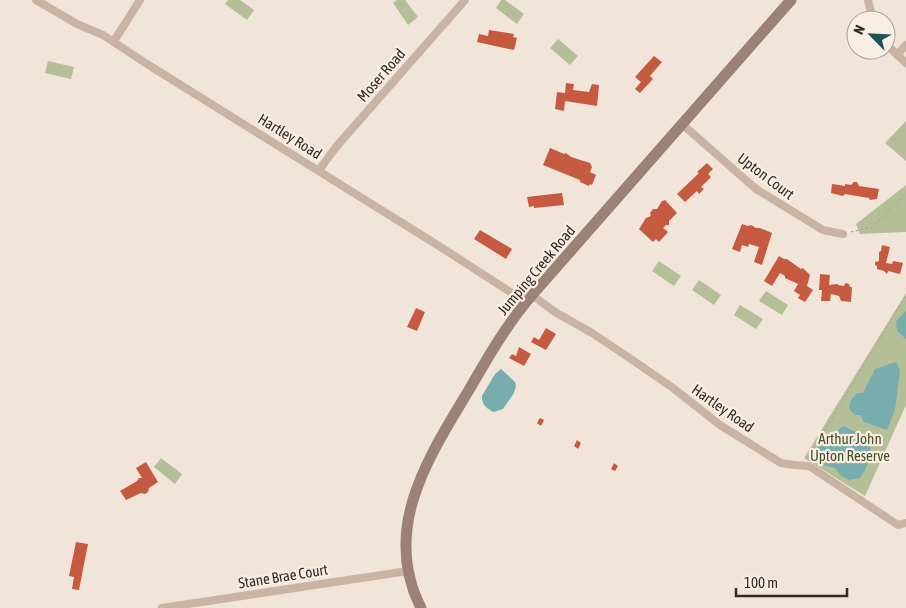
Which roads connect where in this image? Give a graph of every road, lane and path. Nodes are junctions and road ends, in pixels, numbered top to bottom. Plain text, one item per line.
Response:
1 (36, 0) edge
2 (140, 0) edge
3 (465, 0) edge
4 (791, 0) edge
5 (114, 41) junction
6 (906, 44) edge
7 (897, 55) joint
8 (906, 62) edge
9 (682, 124) junction
10 (318, 170) junction
11 (906, 192) edge
12 (843, 234) joint
13 (906, 296) edge
14 (529, 298) junction
15 (809, 466) junction
16 (906, 523) edge
17 (408, 571) junction
18 (162, 608) edge
19 (421, 608) edge

1 - 5 street, Hartley Road
2 - 5 street
3 - 10 street, Moser Road
4 - 9 main road, Jumping Creek Road
5 - 10 street, Hartley Road
6 - 7 street
7 - 8 street
9 - 12 street, Upton Court
9 - 14 main road, Jumping Creek Road
10 - 14 street, Hartley Road
11 - 12 path
13 - 15 path
14 - 15 street, Hartley Road
14 - 17 main road, Jumping Creek Road
15 - 16 street, Hartley Road
17 - 18 street, Stane Brae Court
17 - 19 main road, Jumping Creek Road

